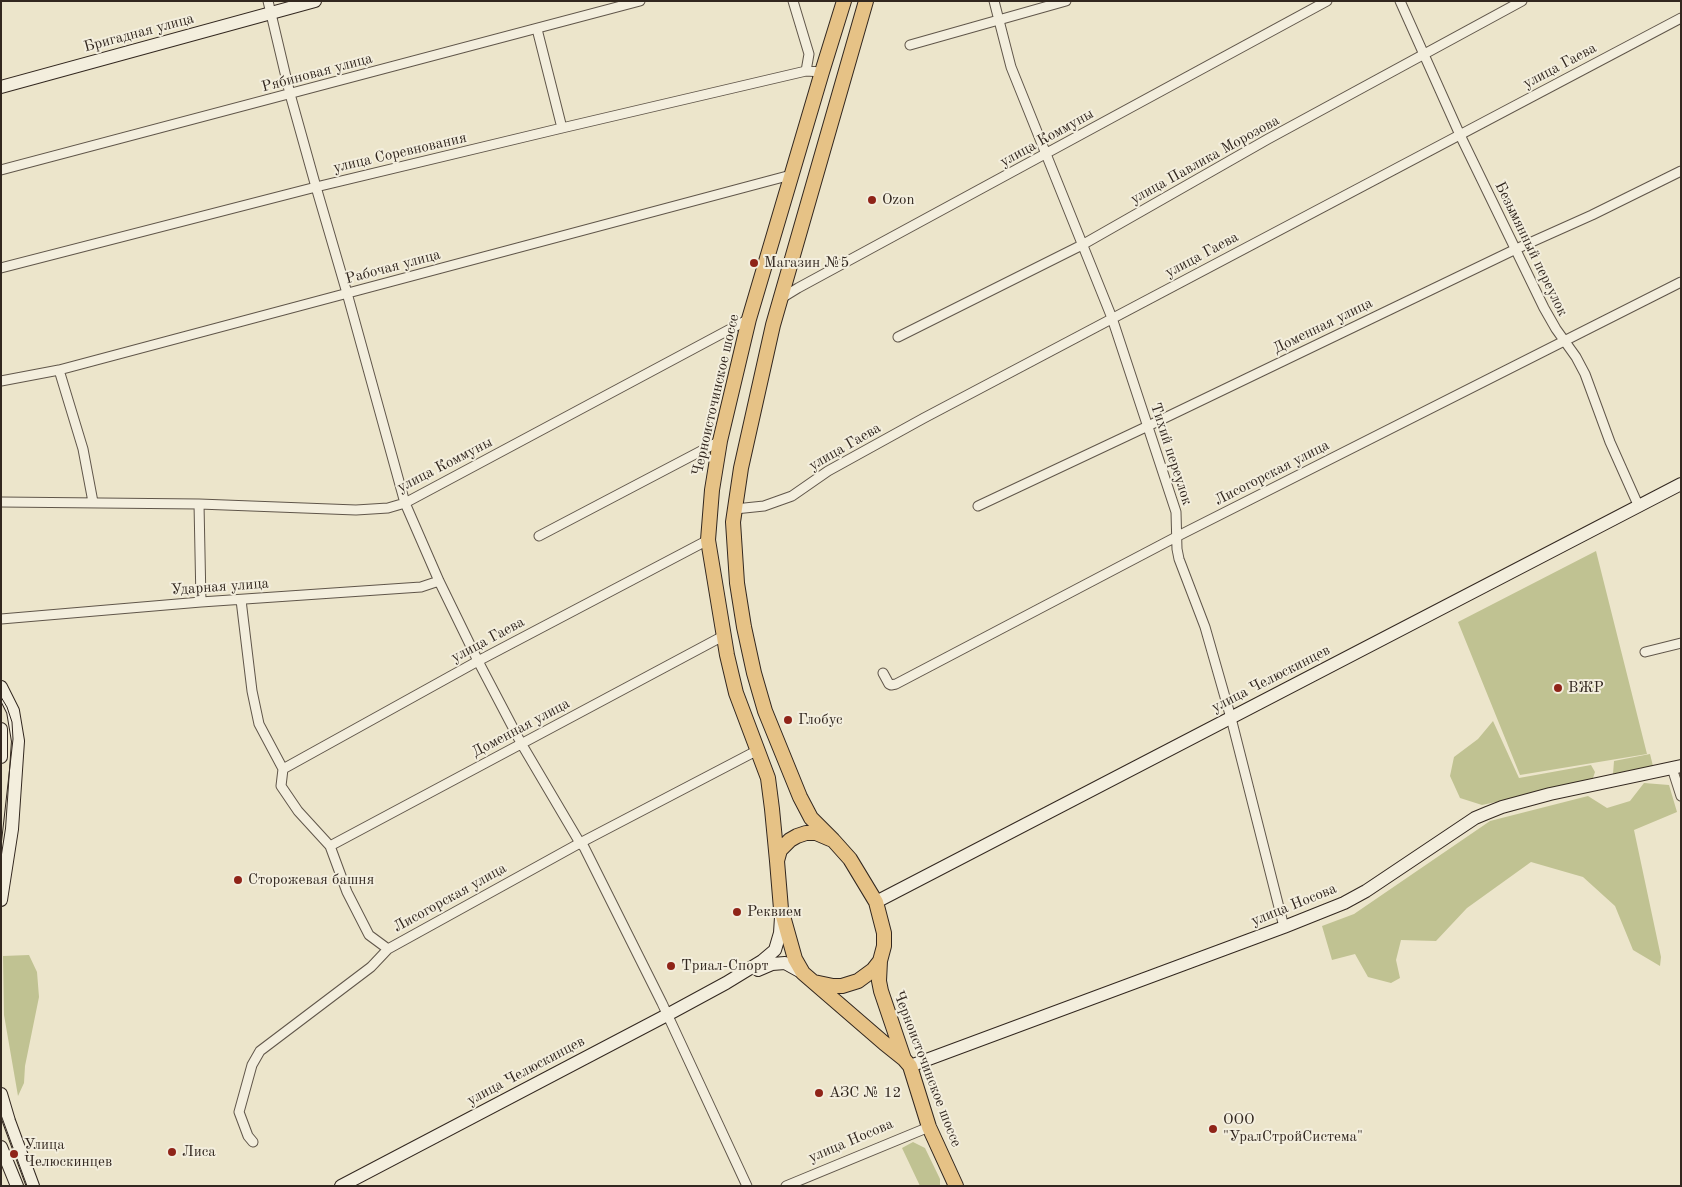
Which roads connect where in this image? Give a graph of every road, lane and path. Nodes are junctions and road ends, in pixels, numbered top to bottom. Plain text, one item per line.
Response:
1 (315, 1) edge
2 (640, 1) edge
3 (793, 1) edge
4 (844, 1) edge
5 (866, 1) edge
6 (994, 1) edge
7 (1066, 1) edge
8 (1327, 1) edge
9 (1400, 1) edge
10 (1522, 1) edge
11 (269, 7) edge
12 (1681, 18) edge
13 (998, 21) junction
14 (537, 29) junction
15 (910, 45) dead end
16 (1423, 55) junction
17 (806, 71) junction
18 (822, 72) junction
19 (1, 88) edge
20 (290, 94) junction
21 (562, 128) junction
22 (1460, 135) junction
23 (1047, 154) junction
24 (1, 170) edge
25 (1681, 171) edge
26 (791, 175) junction
27 (316, 187) junction
28 (1082, 245) junction
29 (1516, 249) junction
30 (1, 268) edge
31 (1681, 282) edge
32 (347, 293) junction
33 (753, 304) junction
34 (778, 305) junction
35 (1112, 318) junction
36 (749, 319) junction
37 (898, 337) dead end
38 (1564, 341) junction
39 (59, 370) junction
40 (1, 381) edge
41 (1148, 426) junction
42 (720, 441) junction
43 (1681, 484) edge
44 (1, 502) edge
45 (93, 502) junction
46 (405, 503) junction
47 (199, 504) junction
48 (978, 506) dead end
49 (1639, 507) junction
50 (735, 508) junction
51 (539, 536) dead end
52 (1176, 537) junction
53 (708, 540) junction
54 (439, 581) junction
55 (241, 600) junction
56 (201, 602) junction
57 (1, 619) edge
58 (725, 635) junction
59 (1681, 643) edge
60 (1645, 652) dead end
61 (478, 661) junction
62 (883, 673) dead end
63 (1, 687) edge
64 (1231, 718) junction
65 (1, 729) edge
66 (521, 743) junction
67 (758, 750) junction
68 (1, 758) edge
69 (1677, 767) edge
70 (283, 769) junction
71 (1681, 796) edge
72 (833, 840) junction
73 (580, 842) junction
74 (330, 846) junction
75 (776, 861) junction
76 (1, 900) edge
77 (876, 902) junction
78 (781, 909) junction
79 (1284, 927) junction
80 (388, 948) junction
81 (880, 961) junction
82 (808, 977) junction
83 (726, 983) junction
84 (667, 1014) junction
85 (907, 1062) junction
86 (1, 1094) edge
87 (929, 1127) junction
88 (252, 1142) dead end
89 (1, 1147) edge
90 (16, 1186) edge
91 (33, 1186) edge
92 (341, 1186) edge
93 (747, 1186) edge
94 (786, 1186) edge
95 (956, 1186) edge

1 - 11 street, Бригадная улица
2 - 14 street, Рябиновая улица
3 - 17 street
4 - 18 main road, Черноисточинское шоссе
5 - 34 main road
6 - 13 street, Тихий переулок
7 - 13 street
8 - 23 street, улица Коммуны
9 - 16 street, Безымянный переулок
10 - 16 street, улица Павлика Морозова
11 - 19 street, Бригадная улица
11 - 20 street
12 - 22 street, улица Гаева
13 - 15 street
13 - 23 street, Тихий переулок
14 - 20 street, Рябиновая улица
14 - 21 street
16 - 22 street, Безымянный переулок
16 - 28 street, улица Павлика Морозова
17 - 18 street, улица Соревнования
17 - 21 street, улица Соревнования
18 - 26 main road, Черноисточинское шоссе
20 - 24 street, Рябиновая улица
20 - 27 street
21 - 27 street, улица Соревнования
22 - 29 street, Безымянный переулок
22 - 35 street, улица Гаева
23 - 28 street, Тихий переулок
23 - 34 street, улица Коммуны
25 - 29 street, Доменная улица
26 - 32 street, Рабочая улица
26 - 33 main road, Черноисточинское шоссе
27 - 30 street, улица Соревнования
27 - 32 street
28 - 35 street, Тихий переулок
28 - 37 street, улица Павлика Морозова
29 - 38 street, Безымянный переулок
29 - 41 street, Доменная улица
31 - 38 street, Лисогорская улица
32 - 39 street, Рабочая улица
32 - 46 street
33 - 34 main road
33 - 36 main road, Черноисточинское шоссе
34 - 50 main road
35 - 41 street, Тихий переулок
35 - 50 street, улица Гаева
36 - 42 main road, Черноисточинское шоссе
36 - 46 street, улица Коммуны
38 - 49 street, Безымянный переулок
38 - 52 street, Лисогорская улица
39 - 40 street, Рабочая улица
39 - 45 street
41 - 48 street, Доменная улица
41 - 52 street, Тихий переулок
42 - 51 street
42 - 53 main road, Черноисточинское шоссе
43 - 49 street, улица Челюскинцев
44 - 45 street, улица Коммуны
45 - 47 street, улица Коммуны
46 - 47 street, улица Коммуны
46 - 54 street
47 - 56 street
49 - 64 street, улица Челюскинцев
50 - 72 main road
52 - 62 street, Лисогорская улица
52 - 64 street, Тихий переулок
53 - 58 main road, Черноисточинское шоссе
53 - 61 street, улица Гаева
54 - 55 street, Ударная улица
54 - 61 street
55 - 56 street, Ударная улица
55 - 70 street
56 - 57 street, Ударная улица
58 - 66 street, Доменная улица
58 - 67 main road, Черноисточинское шоссе
59 - 60 street
61 - 66 street
61 - 70 street, улица Гаева
63 - 76 street
64 - 77 street, улица Челюскинцев
64 - 79 street, Тихий переулок
65 - 68 street
66 - 73 street
66 - 74 street, Доменная улица
67 - 73 street, Лисогорская улица
67 - 75 main road, Черноисточинское шоссе
69 - 71 street
69 - 79 street, улица Носова
70 - 74 street
72 - 75 main road
72 - 77 main road
73 - 80 street, Лисогорская улица
73 - 84 street
74 - 80 street
75 - 78 main road
77 - 81 main road
78 - 82 main road
78 - 83 street, улица Челюскинцев
79 - 85 street, улица Носова
80 - 88 street, Лисогорская улица
81 - 82 main road
81 - 85 main road, Черноисточинское шоссе
82 - 83 street, улица Челюскинцев
82 - 85 main road
83 - 84 street, улица Челюскинцев
84 - 92 street, улица Челюскинцев
84 - 93 street
85 - 87 main road, Черноисточинское шоссе
86 - 91 street
87 - 94 street, улица Носова
87 - 95 main road, Черноисточинское шоссе
89 - 90 street

